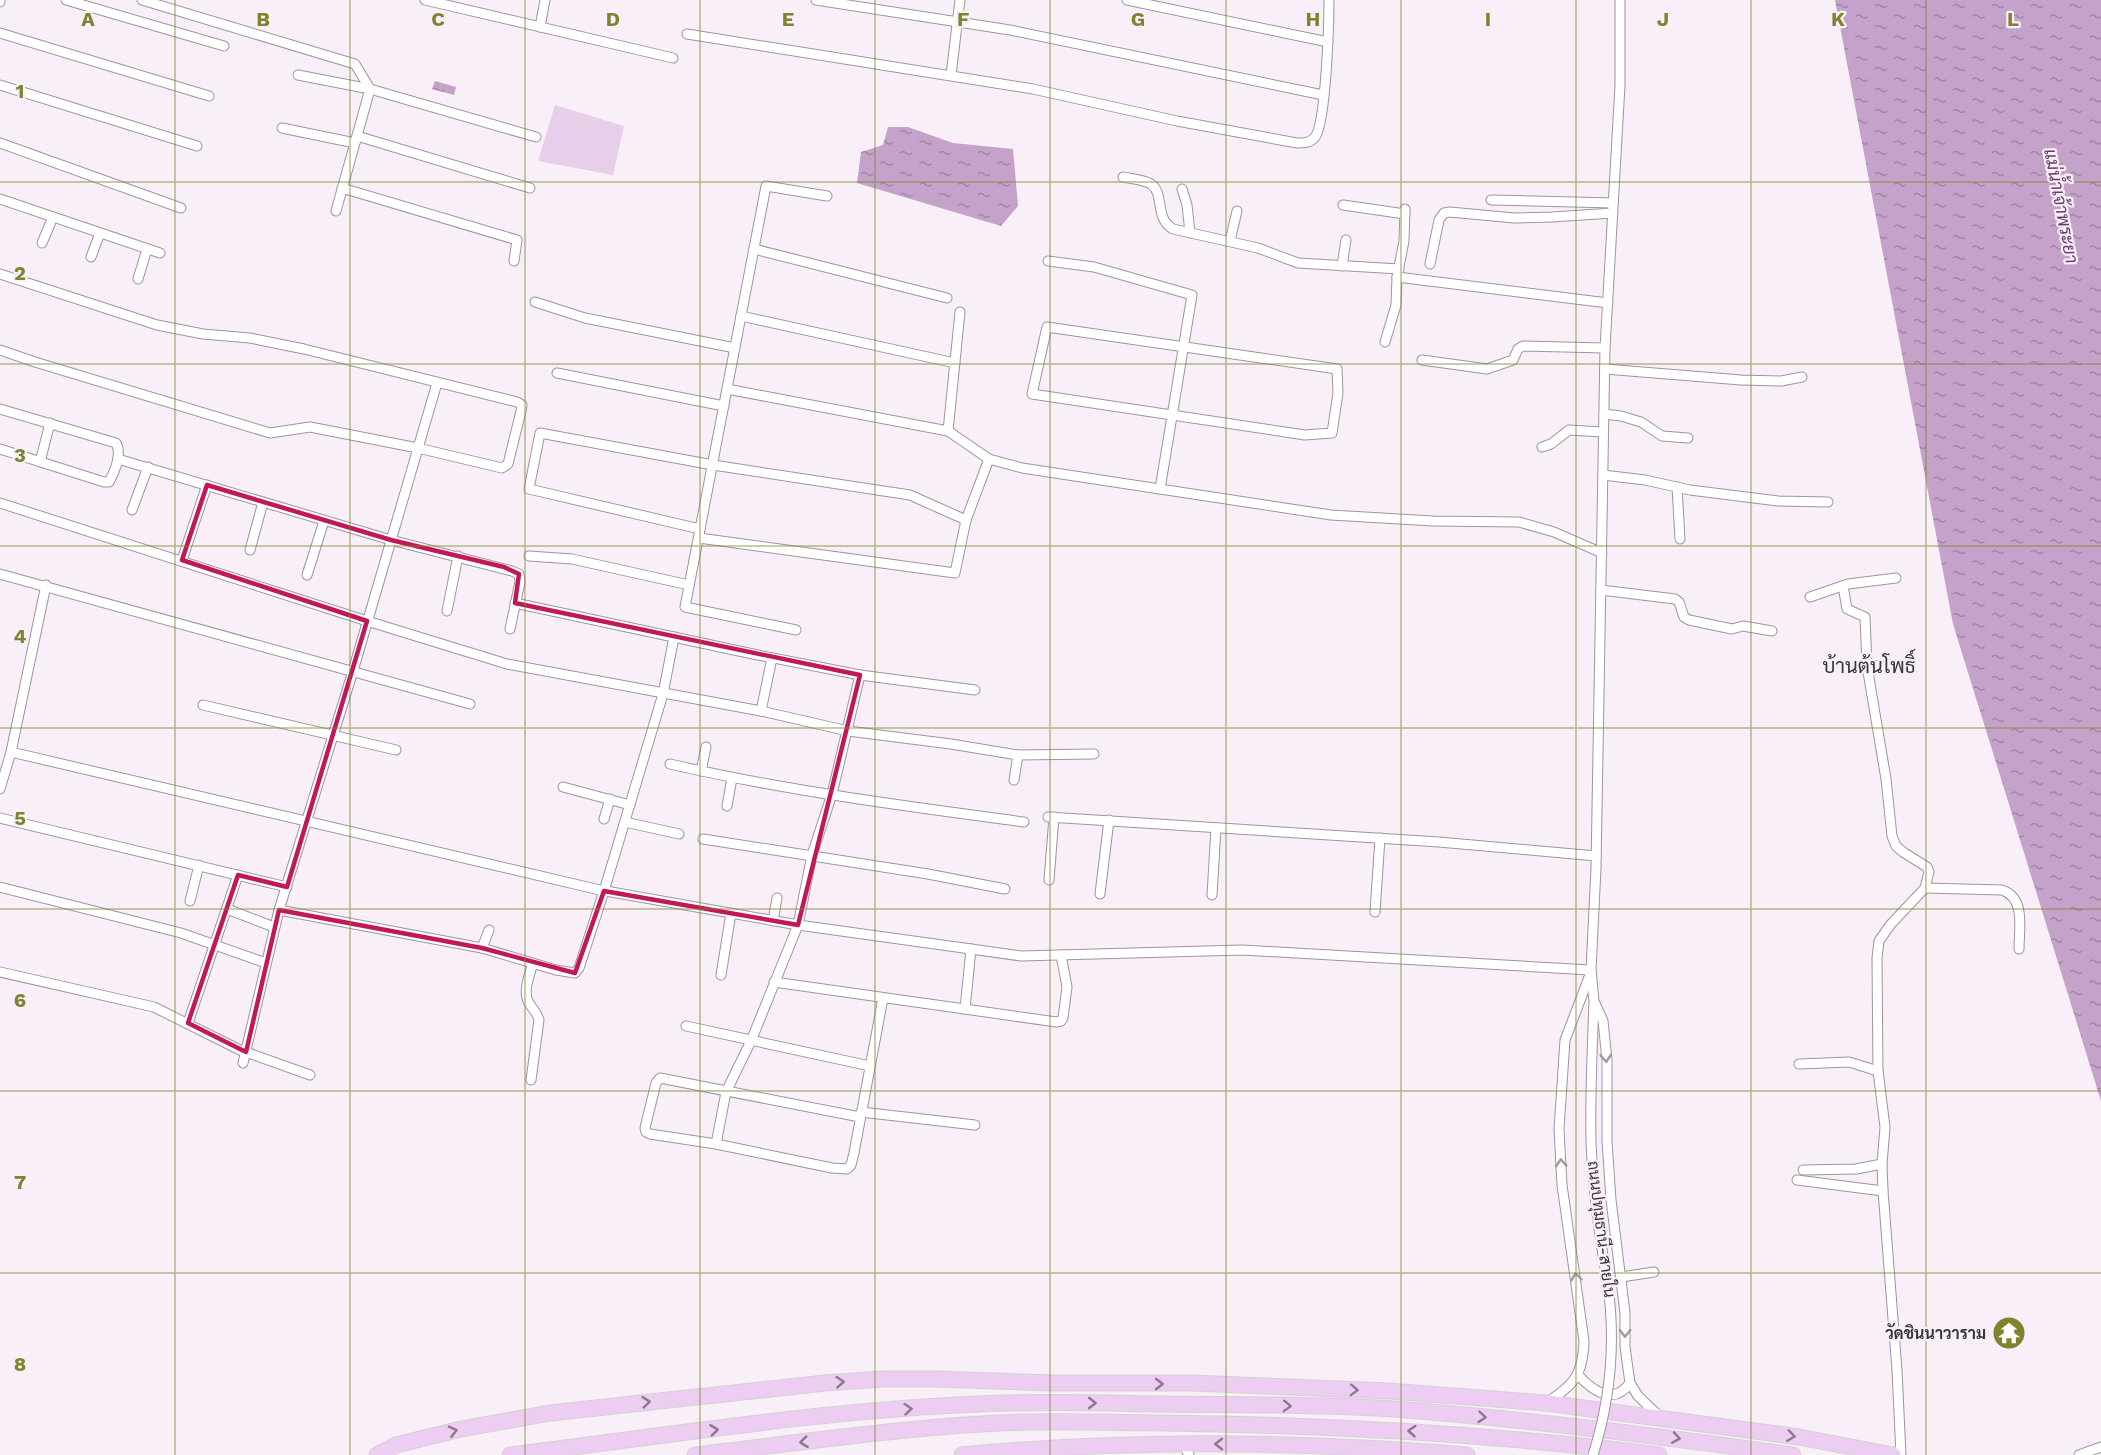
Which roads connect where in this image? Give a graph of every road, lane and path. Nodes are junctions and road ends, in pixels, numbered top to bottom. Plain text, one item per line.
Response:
1 (66, 0) edge
2 (142, 0) edge
3 (425, 0) edge
4 (545, 0) edge
5 (816, 0) edge
6 (960, 0) edge
7 (1127, 0) edge
8 (1329, 0) edge
9 (1620, 0) edge
10 (957, 22) junction
11 (540, 27) junction
12 (0, 33) edge
13 (687, 34) dead end
14 (1328, 42) junction
15 (224, 46) dead end
16 (673, 58) dead end
17 (298, 75) dead end
18 (951, 75) junction
19 (0, 85) edge
20 (370, 89) junction
21 (1323, 95) junction
22 (209, 96) dead end
23 (282, 128) dead end
24 (536, 137) dead end
25 (356, 140) junction
26 (0, 143) edge
27 (197, 146) dead end
28 (1123, 177) dead end
29 (342, 188) junction
30 (530, 188) dead end
31 (1182, 189) dead end
32 (827, 196) dead end
33 (1491, 200) dead end
34 (1, 202) edge
35 (1342, 206) dead end
36 (181, 208) dead end
37 (1613, 208) junction
38 (336, 211) dead end
39 (1237, 211) dead end
40 (52, 217) junction
41 (100, 233) junction
42 (1190, 233) junction
43 (1346, 240) dead end
44 (1230, 241) junction
45 (42, 243) dead end
46 (147, 249) junction
47 (754, 249) junction
48 (160, 253) dead end
49 (91, 257) dead end
50 (514, 261) dead end
51 (1048, 261) dead end
52 (1430, 264) dead end
53 (1342, 266) junction
54 (1398, 273) junction
55 (0, 274) edge
56 (138, 279) dead end
57 (947, 298) dead end
58 (535, 302) dead end
59 (1608, 303) junction
60 (960, 312) dead end
61 (741, 316) junction
62 (1385, 342) dead end
63 (1183, 347) junction
64 (735, 348) junction
65 (1605, 348) junction
66 (0, 350) edge
67 (1422, 360) dead end
68 (955, 363) junction
69 (1605, 369) junction
70 (556, 374) dead end
71 (1802, 377) dead end
72 (437, 382) junction
73 (727, 390) junction
74 (724, 406) junction
75 (0, 409) edge
76 (1172, 414) junction
77 (1604, 414) junction
78 (50, 423) junction
79 (948, 431) junction
80 (1604, 432) junction
81 (1688, 438) dead end
82 (1542, 447) dead end
83 (418, 448) junction
84 (0, 449) edge
85 (118, 459) junction
86 (989, 459) junction
87 (40, 462) junction
88 (713, 465) junction
89 (148, 467) junction
90 (1603, 475) junction
91 (207, 485) junction
92 (1677, 487) junction
93 (1160, 489) junction
94 (263, 502) junction
95 (1828, 502) dead end
96 (0, 503) edge
97 (132, 510) dead end
98 (966, 520) junction
99 (324, 521) junction
100 (699, 533) junction
101 (1680, 539) dead end
102 (391, 540) junction
103 (250, 550) dead end
104 (1602, 553) junction
105 (458, 556) junction
106 (529, 556) dead end
107 (182, 560) junction
108 (0, 574) edge
109 (308, 575) dead end
110 (1896, 578) dead end
111 (46, 585) junction
112 (690, 585) junction
113 (1843, 586) junction
114 (1601, 590) junction
115 (1810, 597) dead end
116 (515, 603) junction
117 (447, 611) dead end
118 (367, 621) junction
119 (510, 629) dead end
120 (796, 630) dead end
121 (1772, 631) dead end
122 (674, 637) junction
123 (772, 658) junction
124 (1898, 665) dead end
125 (1867, 666) junction
126 (353, 671) junction
127 (860, 675) junction
128 (975, 690) dead end
129 (663, 694) junction
130 (470, 704) dead end
131 (203, 705) dead end
132 (761, 711) junction
133 (848, 731) junction
134 (333, 735) junction
135 (706, 747) dead end
136 (396, 750) dead end
137 (11, 752) junction
138 (1094, 754) dead end
139 (1018, 755) junction
140 (670, 764) dead end
141 (701, 771) junction
142 (732, 778) junction
143 (1014, 780) dead end
144 (563, 786) dead end
145 (0, 789) edge
146 (832, 794) junction
147 (610, 799) junction
148 (630, 805) junction
149 (727, 806) dead end
150 (0, 818) edge
151 (604, 819) dead end
152 (306, 820) junction
153 (1109, 820) junction
154 (625, 822) junction
155 (1024, 822) dead end
156 (1216, 828) junction
157 (679, 834) dead end
158 (1380, 838) junction
159 (703, 839) dead end
160 (812, 855) junction
161 (1596, 856) junction
162 (199, 865) junction
163 (238, 874) junction
164 (1049, 880) dead end
165 (0, 887) edge
166 (287, 887) junction
167 (1925, 888) junction
168 (1005, 889) dead end
169 (604, 891) junction
170 (1100, 894) dead end
171 (1212, 895) dead end
172 (777, 898) dead end
173 (190, 901) dead end
174 (227, 909) junction
175 (279, 910) junction
176 (1375, 912) dead end
177 (731, 914) junction
178 (773, 921) junction
179 (798, 925) junction
180 (274, 927) junction
181 (489, 930) dead end
182 (215, 945) junction
183 (482, 948) junction
184 (971, 949) junction
185 (2019, 949) dead end
186 (1061, 955) junction
187 (266, 963) junction
188 (532, 963) junction
189 (1591, 970) junction
190 (0, 972) edge
191 (721, 975) dead end
192 (774, 982) junction
193 (883, 998) junction
194 (1594, 1001) junction
195 (965, 1009) junction
196 (188, 1023) junction
197 (686, 1026) dead end
198 (751, 1041) junction
199 (246, 1052) junction
200 (243, 1063) dead end
201 (1799, 1064) dead end
202 (870, 1066) junction
203 (1878, 1071) junction
204 (310, 1075) dead end
205 (531, 1080) dead end
206 (726, 1092) junction
207 (860, 1114) junction
208 (975, 1125) dead end
209 (716, 1144) junction
210 (1882, 1164) junction
211 (1803, 1170) dead end
212 (1797, 1180) dead end
213 (1883, 1191) junction
214 (1653, 1272) dead end
215 (1621, 1277) junction
216 (1578, 1375) junction
217 (1193, 1383) junction
218 (1630, 1383) junction
219 (1546, 1403) junction
220 (1166, 1404) junction
221 (1660, 1417) junction
222 (1702, 1423) junction
223 (1217, 1424) junction
224 (1267, 1444) junction
225 (2101, 1447) edge
226 (1116, 1450) edge
227 (1184, 1451) edge
228 (377, 1455) edge
229 (510, 1455) edge
230 (695, 1455) edge
231 (962, 1455) edge
232 (1467, 1455) edge
233 (1593, 1455) edge
234 (1659, 1455) edge
235 (1792, 1455) edge
236 (1802, 1455) edge
237 (1893, 1455) edge
238 (1901, 1455) edge
239 (2079, 1455) edge

1 - 15 street
2 - 20 street
3 - 11 street
4 - 11 street
5 - 10 street
6 - 10 street
7 - 14 street
8 - 14 street
9 - 37 street
10 - 18 street
10 - 21 street
11 - 16 street
12 - 22 street
13 - 18 street
14 - 21 street
17 - 20 street
18 - 21 street
19 - 27 street
20 - 24 street
20 - 25 street
23 - 25 street
25 - 29 street
25 - 30 street
26 - 36 street
28 - 42 street
29 - 38 street
29 - 50 street
31 - 42 street
32 - 47 street
33 - 37 street
34 - 40 street
35 - 54 street
37 - 52 street
37 - 59 street
39 - 44 street
40 - 41 street
40 - 45 street
41 - 46 street
41 - 49 street
42 - 44 street
43 - 53 street
44 - 53 street
46 - 48 street
46 - 56 street
47 - 57 street
47 - 61 street
51 - 63 street
53 - 54 street
54 - 59 street
54 - 62 street
55 - 72 street
58 - 64 street
59 - 65 street
60 - 68 street
61 - 64 street
61 - 68 street
63 - 76 street
63 - 76 street
63 - 76 street
64 - 73 street
65 - 67 street
65 - 69 street
66 - 83 street
68 - 79 street
69 - 71 street
69 - 77 street
70 - 74 street
72 - 83 street
72 - 83 street
73 - 74 street
73 - 79 street
74 - 88 street
75 - 78 street
76 - 93 street
77 - 80 street
77 - 81 street
78 - 85 street
78 - 87 street
79 - 86 street
80 - 82 street
80 - 90 street
83 - 102 street
84 - 87 street
85 - 87 street
85 - 89 street
86 - 93 street
86 - 98 street
88 - 98 street
88 - 100 street
88 - 100 street
89 - 91 street
89 - 97 street
90 - 92 street
90 - 104 street
91 - 94 street
91 - 107 street
92 - 95 street
92 - 101 street
93 - 104 street
94 - 99 street
94 - 103 street
96 - 107 street
98 - 100 street
99 - 102 street
99 - 109 street
100 - 112 street
102 - 105 street
102 - 118 street
104 - 114 street
105 - 116 street
105 - 117 street
106 - 112 street
107 - 118 street
108 - 111 street
110 - 113 street
111 - 126 street
111 - 137 street
112 - 120 street
113 - 115 street
113 - 125 street
114 - 121 street
114 - 161 street
116 - 119 street
116 - 122 street
118 - 126 street
118 - 129 street
122 - 123 street
122 - 129 street
123 - 127 street
123 - 132 street
124 - 125 street
125 - 167 street
126 - 130 street
126 - 134 street
127 - 128 street
127 - 133 street
129 - 132 street
129 - 148 street
131 - 134 street
132 - 133 street
133 - 139 street
133 - 146 street
134 - 136 street
134 - 152 street
135 - 141 street
137 - 145 street
137 - 152 street
138 - 139 street
139 - 143 street
140 - 141 street
141 - 142 street
142 - 146 street
142 - 149 street
144 - 147 street
146 - 155 street
146 - 160 street
147 - 148 street
147 - 151 street
148 - 154 street
150 - 162 street
152 - 166 street
152 - 169 street
153 - 156 street
153 - 164 street
153 - 170 street
154 - 157 street
154 - 169 street
156 - 158 street
156 - 171 street
158 - 161 street
158 - 176 street
159 - 160 street
160 - 168 street
160 - 179 street
161 - 189 street
162 - 163 street
162 - 173 street
163 - 166 street
163 - 174 street
165 - 182 street
166 - 175 street
167 - 185 street
167 - 203 street
169 - 177 street
169 - 188 street
172 - 178 street
174 - 180 street
174 - 182 street
175 - 180 street
175 - 183 street
177 - 178 street
177 - 191 street
178 - 179 street
179 - 184 street
179 - 192 street
180 - 187 street
181 - 183 street
182 - 187 street
182 - 196 street
183 - 188 street
184 - 186 street
184 - 195 street
186 - 189 street
186 - 195 street
187 - 199 street
188 - 205 street
189 - 194 street
216 -> 189 street
190 - 196 street
192 - 193 street
192 - 198 street
193 - 195 street
193 - 202 street
194 -> 215 street
194 - 233 street, ถนนปทุมธานี-สายใน, bridge
196 - 199 street
197 - 198 street
198 - 202 street
198 - 206 street
199 - 200 street
199 - 204 street
201 - 203 street
202 - 207 street
203 - 210 street
206 - 207 street
206 - 209 street
206 - 209 street
207 - 208 street
207 - 209 street
210 - 211 street
210 - 213 street
212 - 213 street
213 - 238 street
214 - 215 street
215 -> 218 street
216 - 218 street
216 - 219 street
217 -> 219 main road
217 - 220 main road
228 -> 217 main road
218 - 221 street
219 - 221 main road
229 -> 220 main road
220 -> 235 main road
221 - 222 main road
222 - 236 main road
222 -> 237 main road
223 - 224 main road
223 -> 230 main road
234 -> 223 main road
224 -> 227 main road
224 - 232 main road
225 - 239 street
226 - 227 main road
226 - 231 main road

